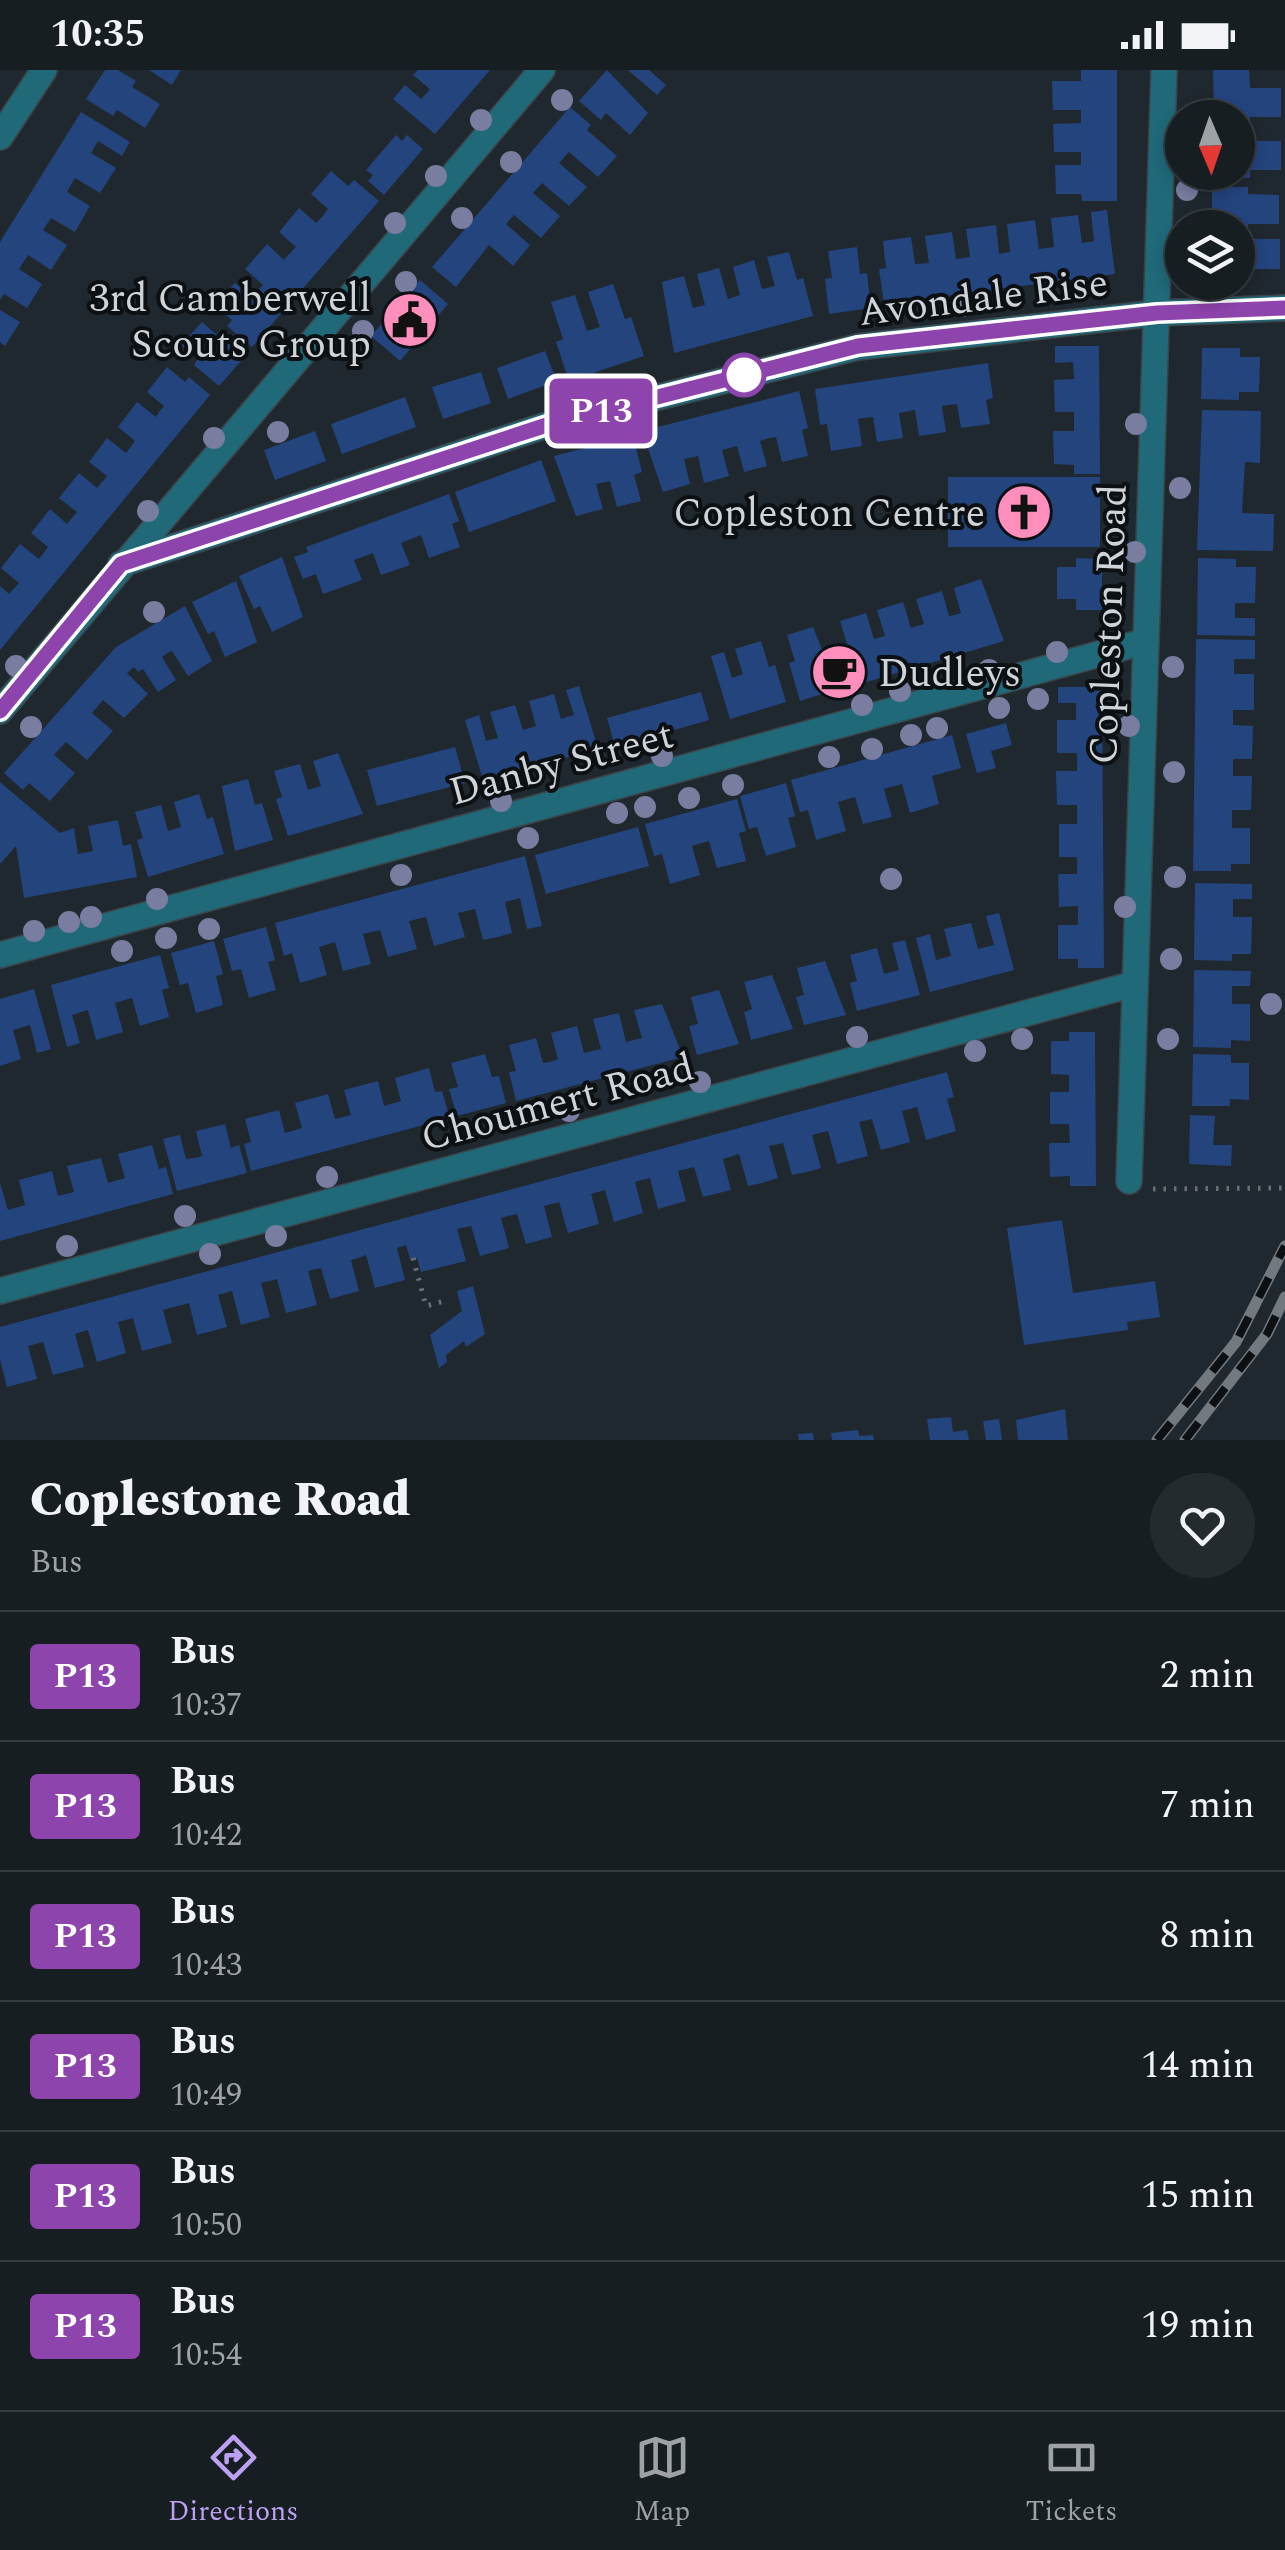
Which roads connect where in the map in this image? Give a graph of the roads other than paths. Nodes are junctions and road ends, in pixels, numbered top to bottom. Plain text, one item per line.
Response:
1 (44, 70) edge
2 (542, 70) edge
3 (1164, 70) edge
4 (0, 138) edge
5 (1285, 308) edge
6 (1157, 313) junction
7 (121, 564) junction
8 (1143, 642) junction
9 (0, 711) edge
10 (0, 956) edge
11 (1134, 984) junction
12 (1129, 1180) dead end
13 (0, 1291) edge

1 - 4 street
2 - 7 street
3 - 6 street, Copleston Road
5 - 6 street, Avondale Rise
6 - 7 street, Avondale Rise
6 - 8 street, Copleston Road
7 - 9 street
8 - 10 street, Danby Street
8 - 11 street, Copleston Road
11 - 12 street, Copleston Road
11 - 13 street, Choumert Road

